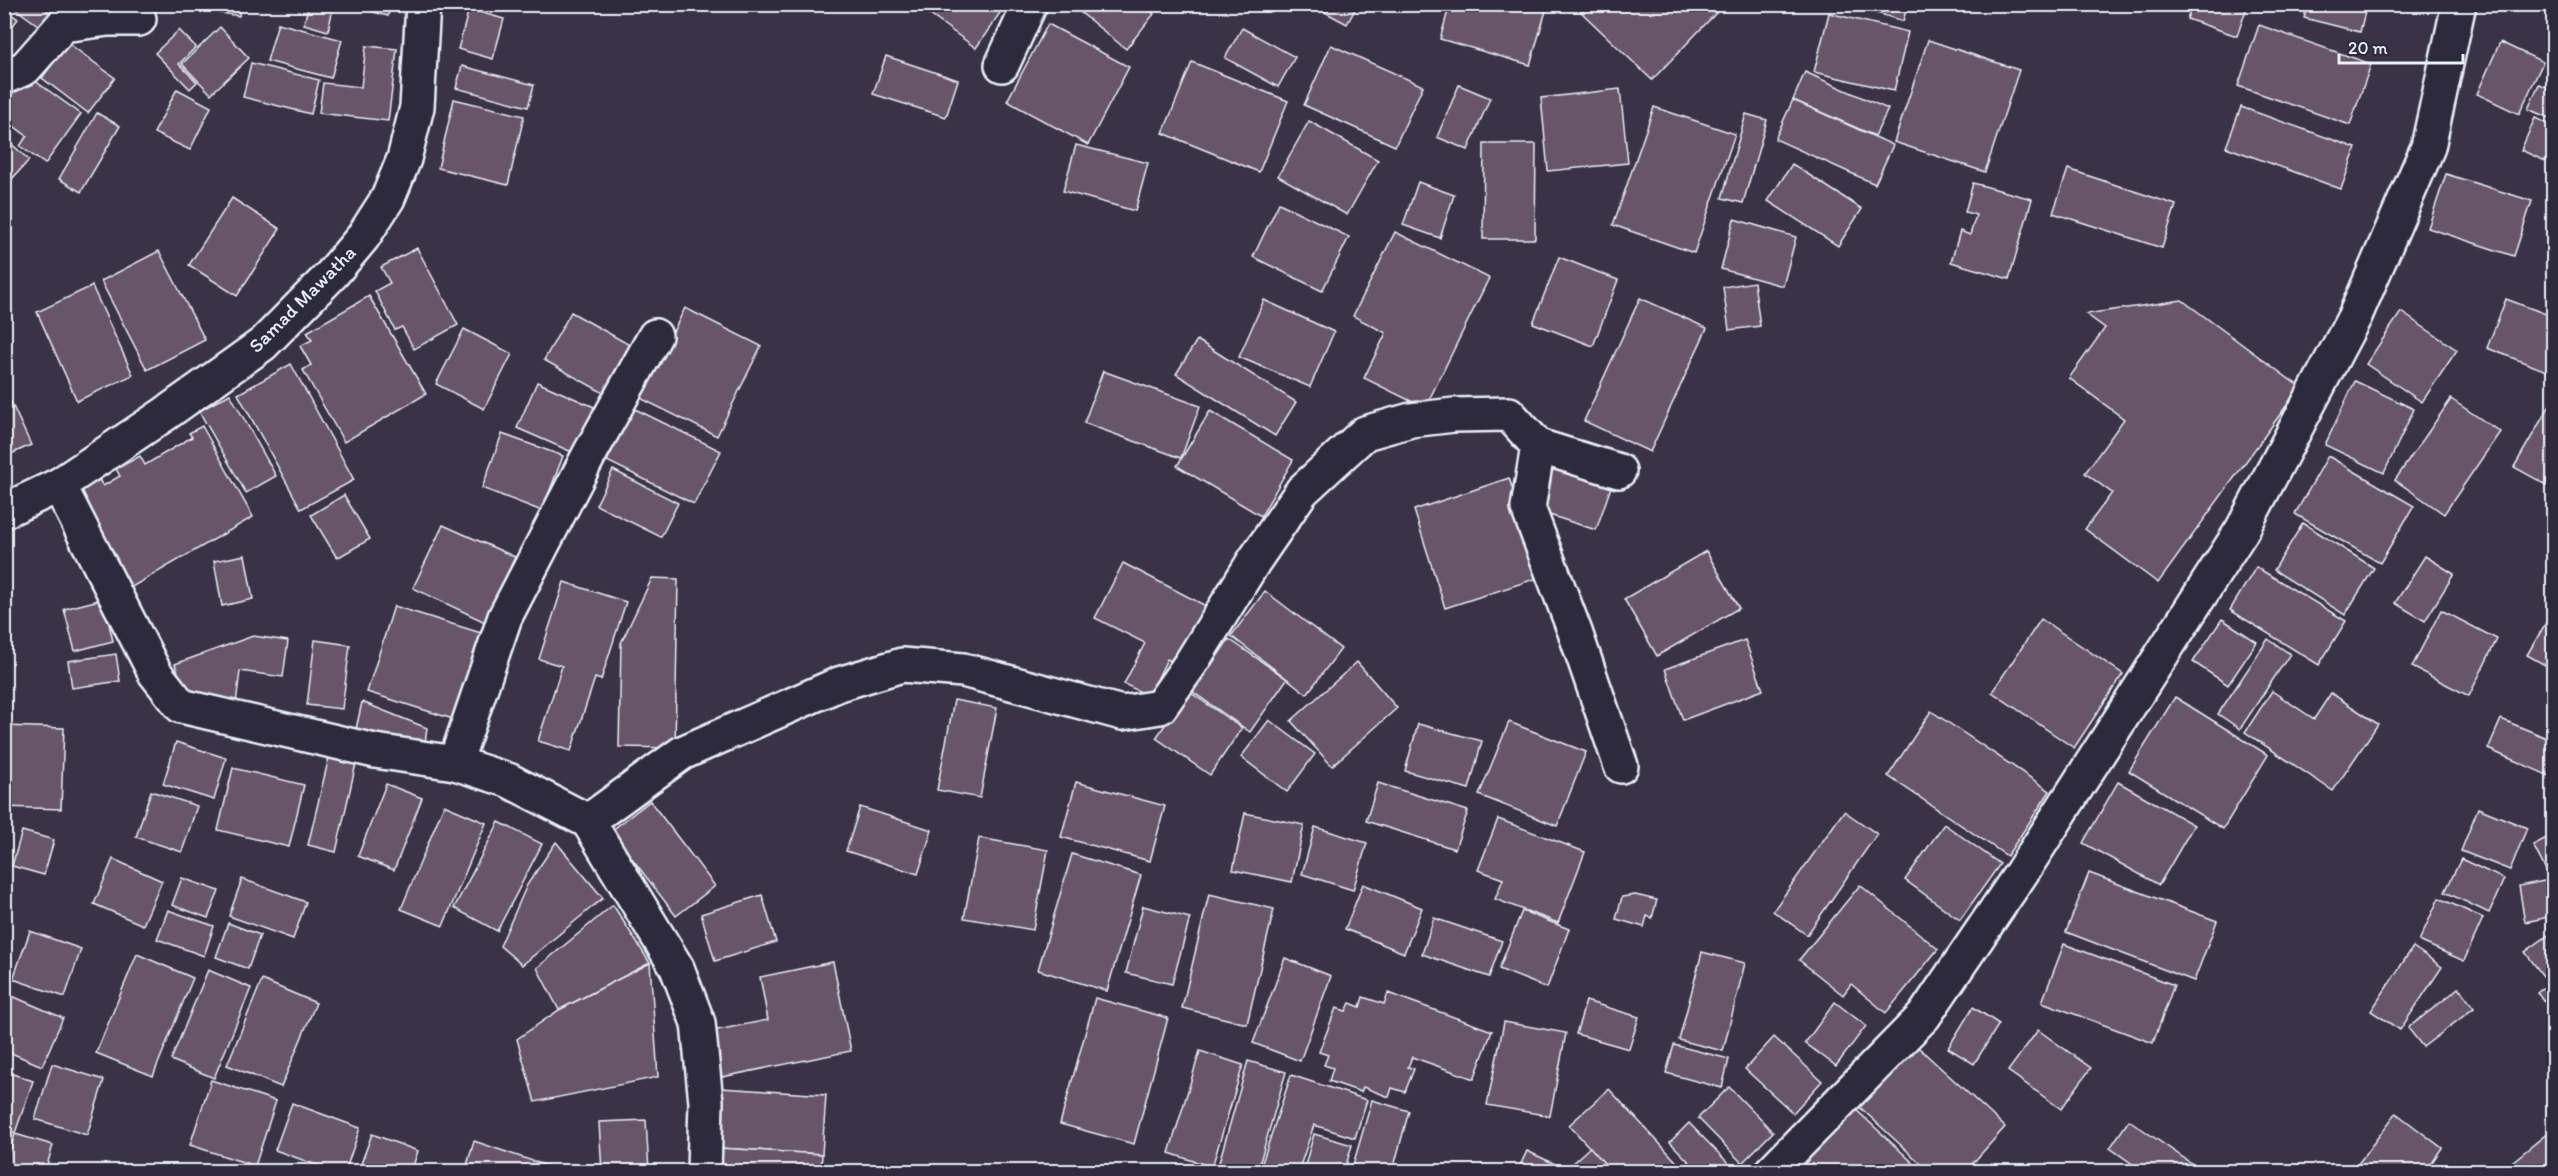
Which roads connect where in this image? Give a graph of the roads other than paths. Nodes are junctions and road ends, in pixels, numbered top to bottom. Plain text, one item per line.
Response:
1 (423, 4) edge
2 (1030, 4) edge
3 (2458, 4) edge
4 (139, 19) dead end
5 (1002, 65) dead end
6 (4, 77) edge
7 (655, 336) dead end
8 (1538, 446) junction
9 (1619, 471) dead end
10 (59, 485) junction
11 (4, 511) edge
12 (455, 764) junction
13 (1621, 766) dead end
14 (588, 821) junction
15 (704, 1172) edge
16 (1771, 1172) edge

1 - 10 street, Samad Mawatha
2 - 5 street
3 - 16 street
4 - 6 street
7 - 12 street
8 - 9 street
8 - 13 street
8 - 14 street
10 - 11 street, Samad Mawatha
10 - 12 street
12 - 14 street
14 - 15 street

